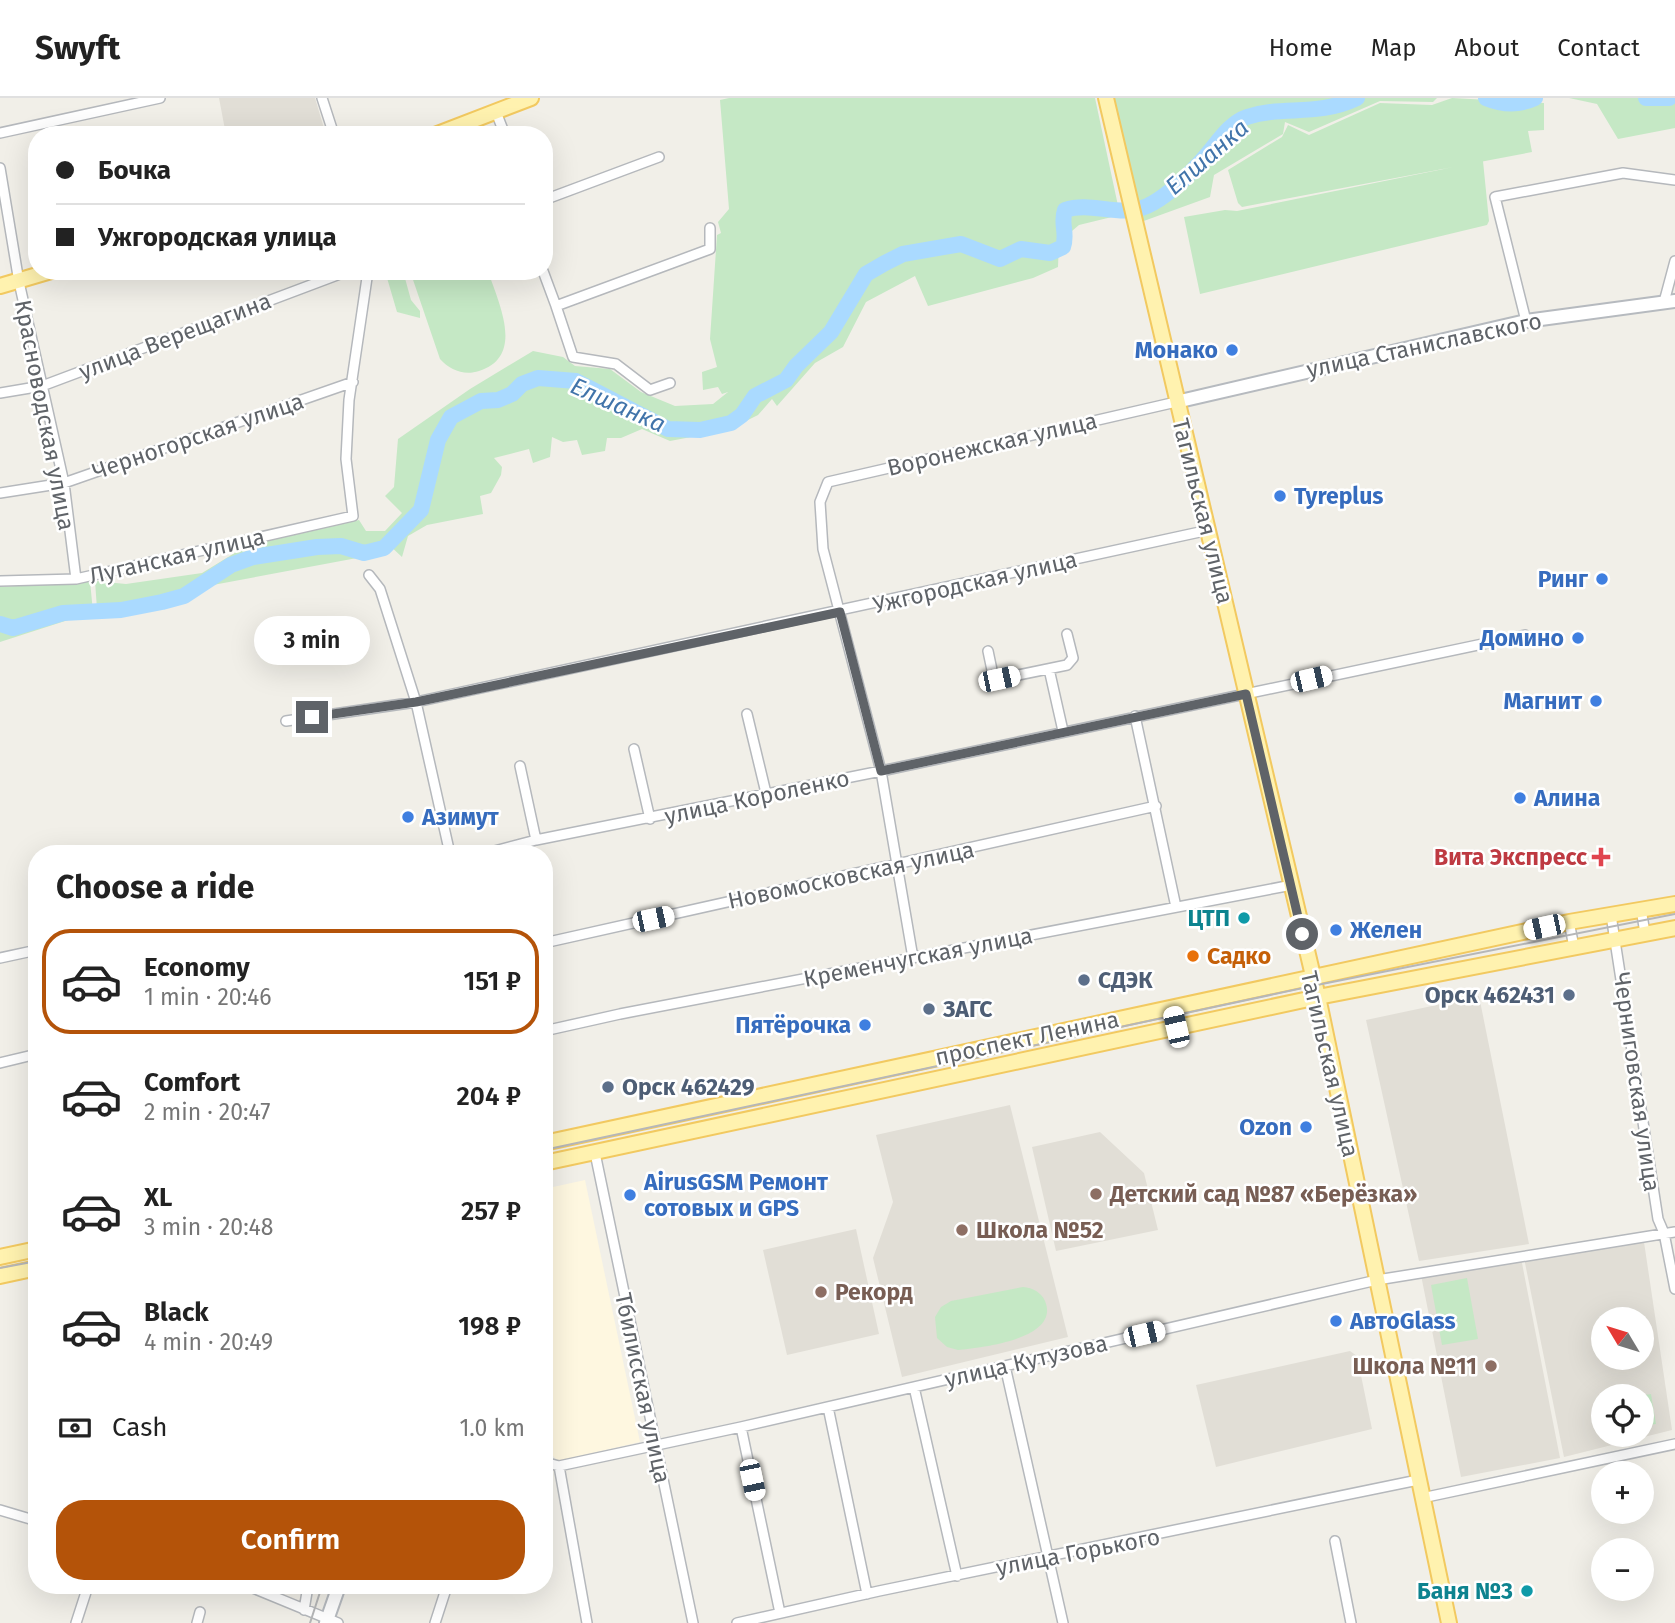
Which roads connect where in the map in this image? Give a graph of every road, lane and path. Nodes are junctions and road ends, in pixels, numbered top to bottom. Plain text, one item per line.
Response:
1 (160, 98) edge
2 (323, 98) edge
3 (531, 98) edge
4 (1106, 98) edge
5 (496, 112) junction
6 (28, 126) edge
7 (28, 126) edge
8 (331, 126) edge
9 (459, 126) edge
10 (501, 126) edge
11 (0, 132) edge
12 (659, 157) dead end
13 (0, 168) edge
14 (1675, 180) edge
15 (553, 197) edge
16 (710, 228) dead end
17 (1675, 261) edge
18 (28, 279) edge
19 (324, 280) edge
20 (367, 280) edge
21 (546, 280) edge
22 (19, 282) junction
23 (0, 286) edge
24 (1670, 301) edge
25 (556, 306) junction
26 (1526, 321) junction
27 (353, 382) junction
28 (670, 383) dead end
29 (42, 386) junction
30 (0, 393) edge
31 (1176, 402) junction
32 (64, 483) junction
33 (0, 493) edge
34 (1209, 530) junction
35 (369, 575) dead end
36 (76, 579) junction
37 (0, 581) edge
38 (840, 612) junction
39 (1067, 634) dead end
40 (1525, 635) dead end
41 (988, 651) dead end
42 (1049, 669) junction
43 (1246, 694) junction
44 (416, 702) junction
45 (747, 715) dead end
46 (1135, 716) junction
47 (286, 721) dead end
48 (1063, 731) junction
49 (634, 749) dead end
50 (520, 766) dead end
51 (881, 771) junction
52 (766, 793) junction
53 (1156, 806) junction
54 (650, 819) junction
55 (536, 840) junction
56 (447, 845) edge
57 (517, 845) edge
58 (897, 866) junction
59 (1292, 885) junction
60 (1675, 904) edge
61 (1176, 907) junction
62 (1641, 909) junction
63 (1611, 915) junction
64 (1569, 922) junction
65 (1675, 928) edge
66 (1645, 933) junction
67 (1615, 939) junction
68 (553, 941) edge
69 (1574, 947) junction
70 (28, 952) edge
71 (0, 958) edge
72 (913, 958) junction
73 (1311, 978) junction
74 (1318, 997) junction
75 (1172, 1007) junction
76 (1176, 1027) junction
77 (553, 1029) edge
78 (1031, 1037) junction
79 (982, 1048) junction
80 (28, 1056) edge
81 (1034, 1056) junction
82 (0, 1063) edge
83 (986, 1068) junction
84 (864, 1073) junction
85 (867, 1094) junction
86 (684, 1112) junction
87 (688, 1133) junction
88 (553, 1141) edge
89 (595, 1153) junction
90 (553, 1161) edge
91 (1675, 1232) edge
92 (1664, 1233) junction
93 (28, 1251) edge
94 (0, 1257) edge
95 (28, 1270) edge
96 (0, 1276) edge
97 (1377, 1280) junction
98 (1675, 1289) edge
99 (1005, 1366) junction
100 (914, 1387) junction
101 (828, 1407) junction
102 (741, 1427) junction
103 (654, 1443) junction
104 (1675, 1444) edge
105 (553, 1464) edge
106 (559, 1466) junction
107 (1418, 1480) junction
108 (1422, 1497) junction
109 (0, 1510) edge
110 (28, 1518) edge
111 (1335, 1541) dead end
112 (1048, 1558) junction
113 (957, 1576) junction
114 (85, 1594) edge
115 (267, 1594) edge
116 (307, 1594) edge
117 (337, 1594) edge
118 (444, 1594) edge
119 (867, 1594) junction
120 (304, 1610) junction
121 (200, 1612) dead end
122 (780, 1613) junction
123 (330, 1622) edge
124 (76, 1623) edge
125 (197, 1623) edge
126 (435, 1623) edge
127 (587, 1623) edge
128 (693, 1623) edge
129 (737, 1623) edge
130 (1063, 1623) edge
131 (1351, 1623) edge
132 (1449, 1623) edge

1 - 7 street
2 - 8 street
3 - 5 main road
4 - 31 main road, Тагильская улица
5 - 9 main road
5 - 10 street
6 - 11 street
12 - 15 street
13 - 22 street, Красноводская улица
14 - 26 street
16 - 25 street
17 - 24 street
18 - 22 main road
19 - 29 street, улица Верещагина
20 - 27 street
21 - 25 street
22 - 23 main road
22 - 29 street, Красноводская улица
24 - 26 main road, улица Станиславского
25 - 28 street
26 - 31 main road, улица Станиславского
27 - 32 street, Черногорская улица
27 - 36 street, Луганская улица
29 - 30 street, улица Верещагина
29 - 32 street, Красноводская улица
31 - 34 main road, Тагильская улица
31 - 38 street, Воронежская улица
32 - 33 street, Черногорская улица
32 - 36 street, Красноводская улица
34 - 38 street, Ужгородская улица
34 - 43 main road, Тагильская улица
35 - 44 street
36 - 37 street, Луганская улица
38 - 44 street, Ужгородская улица
38 - 51 street
39 - 42 street
40 - 43 street, улица Короленко
41 - 42 street
42 - 48 street
43 - 46 street, улица Короленко
43 - 59 main road, Тагильская улица
44 - 47 street, Ужгородская улица
44 - 56 street
45 - 52 street
46 - 48 street, улица Короленко
46 - 53 street
48 - 51 street, улица Короленко
49 - 54 street
50 - 55 street
51 - 52 street, улица Короленко
51 - 58 street
52 - 54 street, улица Короленко
53 - 58 street, Новомосковская улица
53 - 61 street
54 - 55 street, улица Короленко
55 - 57 street, улица Короленко
58 - 68 street, Новомосковская улица
58 - 72 street
59 - 61 street, Кременчугская улица
59 - 73 main road, Тагильская улица
60 - 62 main road, проспект Ленина
61 - 72 street, Кременчугская улица
62 - 63 main road, проспект Ленина
62 - 66 street
63 - 64 main road, проспект Ленина
63 - 67 street, Черниговская улица
64 - 69 street
64 - 73 main road, проспект Ленина
65 - 66 main road, проспект Ленина
66 - 67 main road, проспект Ленина
67 - 69 main road, проспект Ленина
67 - 92 street, Черниговская улица
69 - 74 main road, проспект Ленина
70 - 71 street
72 - 77 street, Кременчугская улица
73 - 74 main road, Тагильская улица
73 - 75 main road, проспект Ленина
74 - 76 main road, проспект Ленина
74 - 97 main road, Тагильская улица
75 - 76 street
75 - 78 main road, проспект Ленина
76 - 81 main road, проспект Ленина
78 - 79 main road, проспект Ленина
78 - 81 street
79 - 83 street
79 - 84 main road, проспект Ленина
80 - 82 street
81 - 83 main road, проспект Ленина
83 - 85 main road, проспект Ленина
84 - 85 street
84 - 86 main road, проспект Ленина
85 - 87 main road, проспект Ленина
86 - 87 street
86 - 88 main road, проспект Ленина
87 - 89 main road, проспект Ленина
89 - 90 main road, проспект Ленина
89 - 103 street, Тбилисская улица
91 - 92 street, улица Кутузова
92 - 97 street, улица Кутузова
92 - 98 street, Черниговская улица
93 - 94 main road
95 - 96 main road
97 - 99 street, улица Кутузова
97 - 107 main road, Тагильская улица
99 - 100 street, улица Кутузова
99 - 112 street
100 - 101 street, улица Кутузова
100 - 113 street
101 - 102 street, улица Кутузова
101 - 119 street
102 - 103 street, улица Кутузова
102 - 122 street
103 - 106 street, улица Кутузова
103 - 128 street, Тбилисская улица
104 - 108 street
105 - 106 street, улица Кутузова
106 - 127 street
107 - 108 main road, Тагильская улица
107 - 112 street, улица Горького
108 - 132 main road, Тагильская улица
109 - 110 street
111 - 131 street
112 - 113 street, улица Горького
112 - 130 street
113 - 119 street, улица Горького
114 - 124 street
115 - 120 street
116 - 120 street
117 - 123 main road
118 - 126 street
119 - 122 street, улица Горького
120 - 123 street
121 - 125 street
122 - 129 street, улица Горького

